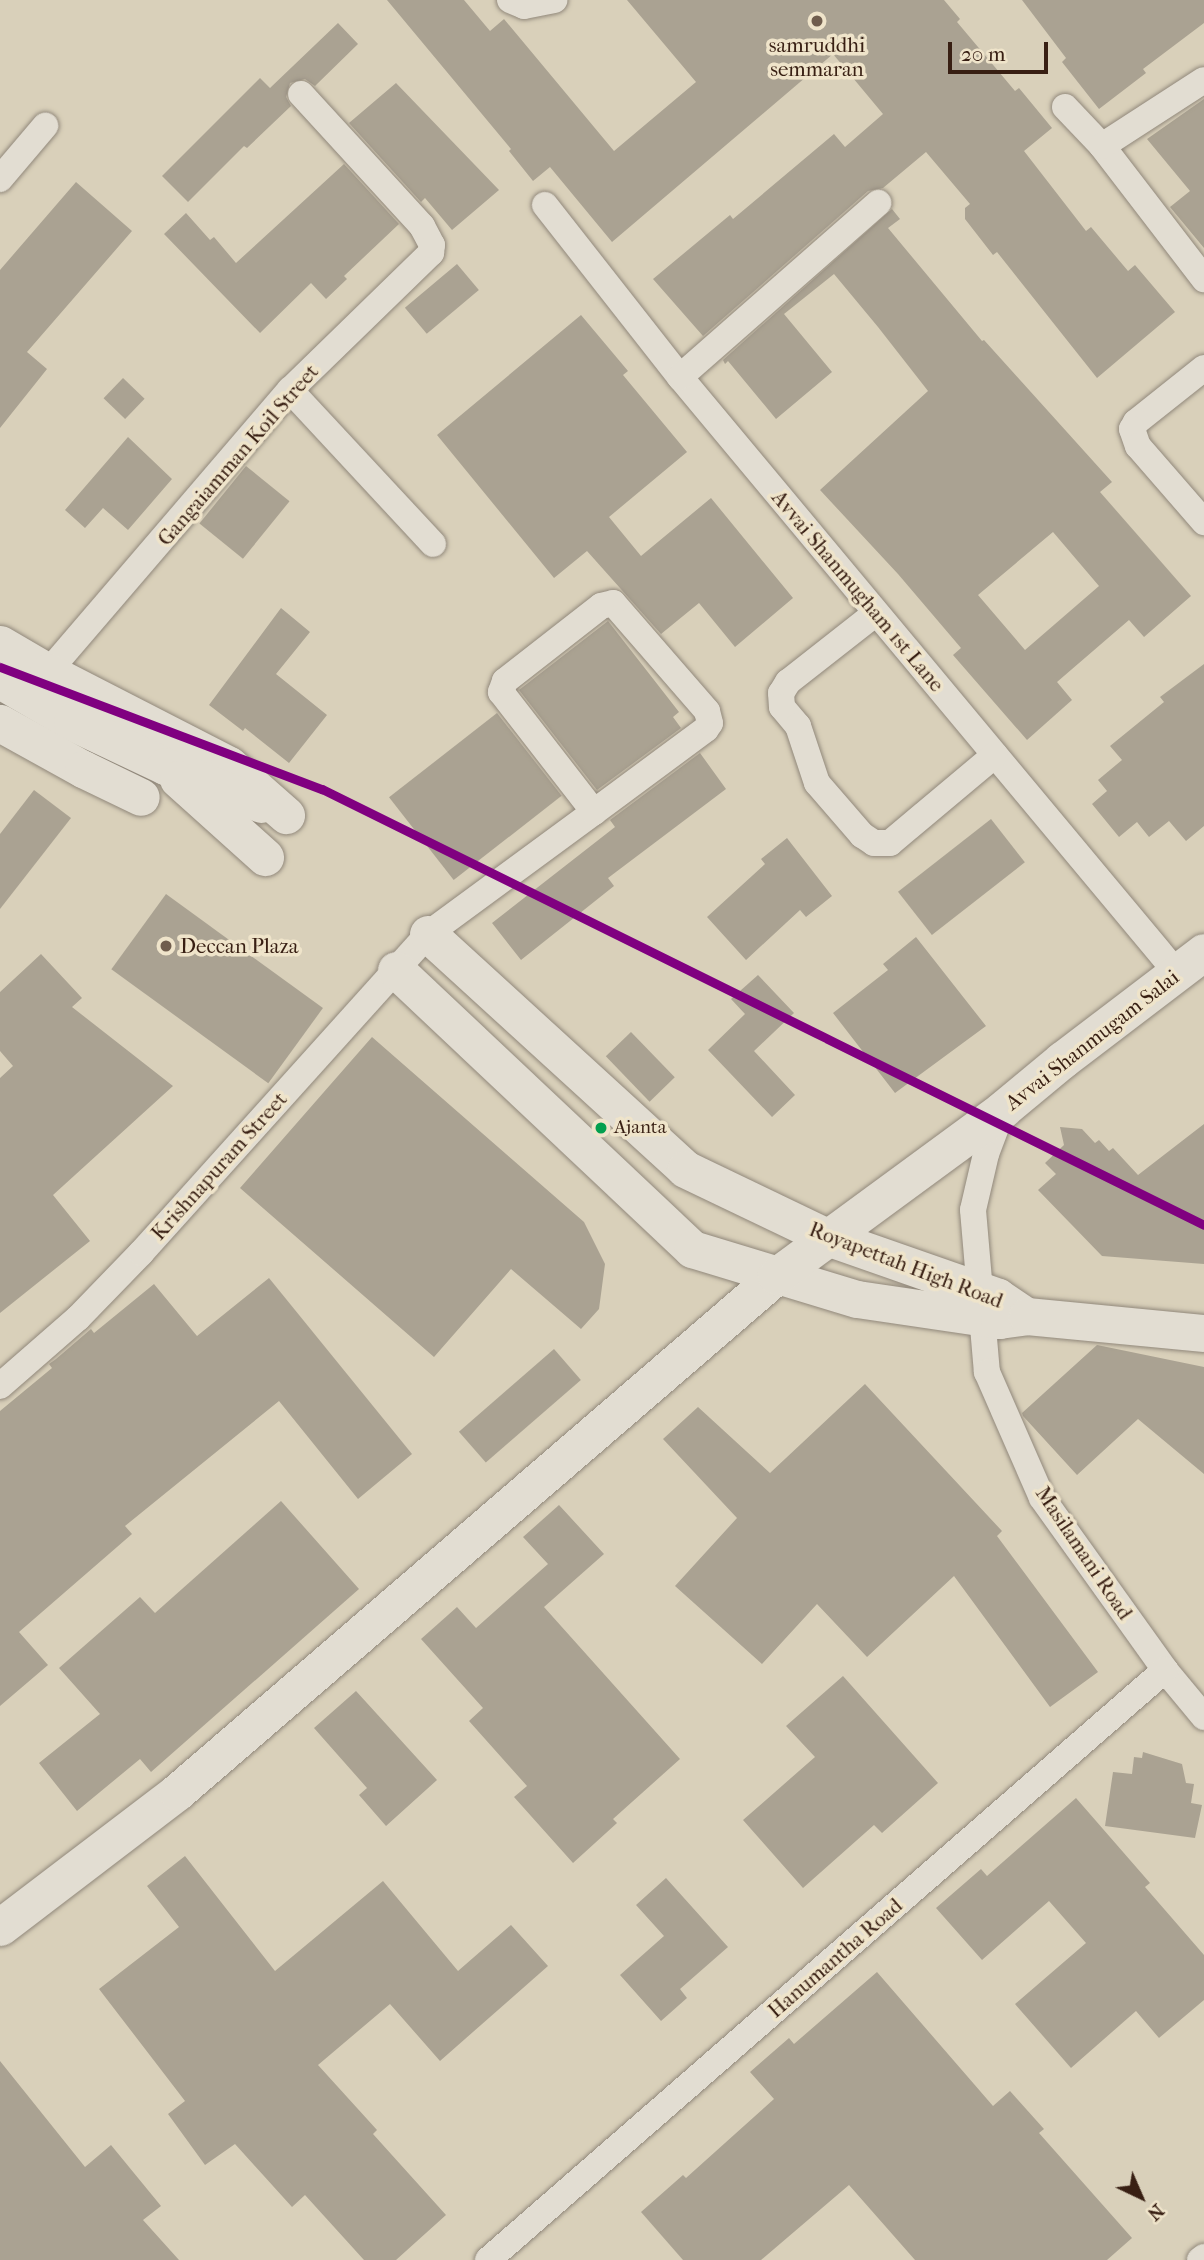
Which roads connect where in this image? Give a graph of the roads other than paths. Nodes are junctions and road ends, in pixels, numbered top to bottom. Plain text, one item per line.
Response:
1 (510, 0) edge
2 (554, 0) edge
3 (1204, 80) edge
4 (301, 94) dead end
5 (1065, 107) dead end
6 (46, 127) dead end
7 (1102, 146) junction
8 (0, 179) edge
9 (878, 203) dead end
10 (545, 205) dead end
11 (1204, 279) edge
12 (1204, 368) edge
13 (680, 377) junction
14 (290, 390) junction
15 (1204, 522) edge
16 (433, 544) dead end
17 (876, 613) junction
18 (0, 644) edge
19 (48, 672) junction
20 (0, 680) edge
21 (0, 723) edge
22 (995, 755) junction
23 (165, 766) junction
24 (141, 797) dead end
25 (594, 812) junction
26 (265, 858) dead end
27 (428, 934) junction
28 (1190, 962) edge
29 (396, 970) junction
30 (1003, 1109) junction
31 (827, 1237) junction
32 (776, 1276) junction
33 (983, 1305) junction
34 (1204, 1333) edge
35 (0, 1386) edge
36 (1165, 1670) junction
37 (1204, 1717) edge
38 (0, 1927) edge
39 (503, 2255) edge

1 - 2 street
3 - 7 street
4 - 14 street, Gangaiamman Koil Street
5 - 7 street
6 - 8 street
7 - 11 street
9 - 13 street
10 - 13 street, Avvai Shanmugham 1st Lane
12 - 15 street
13 - 17 street, Avvai Shanmugham 1st Lane
14 - 16 street
14 - 19 street, Gangaiamman Koil Street
17 - 22 street, Avvai Shanmugham 1st Lane
17 - 22 street
18 - 19 main road
19 - 23 main road
20 - 23 main road
21 - 24 main road
22 - 28 street, Avvai Shanmugham 1st Lane
23 - 26 main road
25 - 25 street, Krishnapuram Street
25 - 27 street, Krishnapuram Street
27 - 29 street, Krishnapuram Street
27 - 31 main road, Royapettah High Road
28 - 30 main road, Avvai Shanmugam Salai
29 - 32 main road, Royapettah High Road
29 - 35 street, Krishnapuram Street
30 - 31 main road, Avvai Shanmugam Salai
30 - 33 street, Masilamani Road
31 - 32 main road, Avvai Shanmugam Salai
31 - 33 main road, Royapettah High Road
32 - 33 main road, Royapettah High Road
32 - 38 main road, Avvai Shanmugam Salai
33 - 34 main road, Royapettah High Road
33 - 36 street, Masilamani Road
36 - 37 street, Masilamani Road
36 - 39 street, Hanumantha Road

